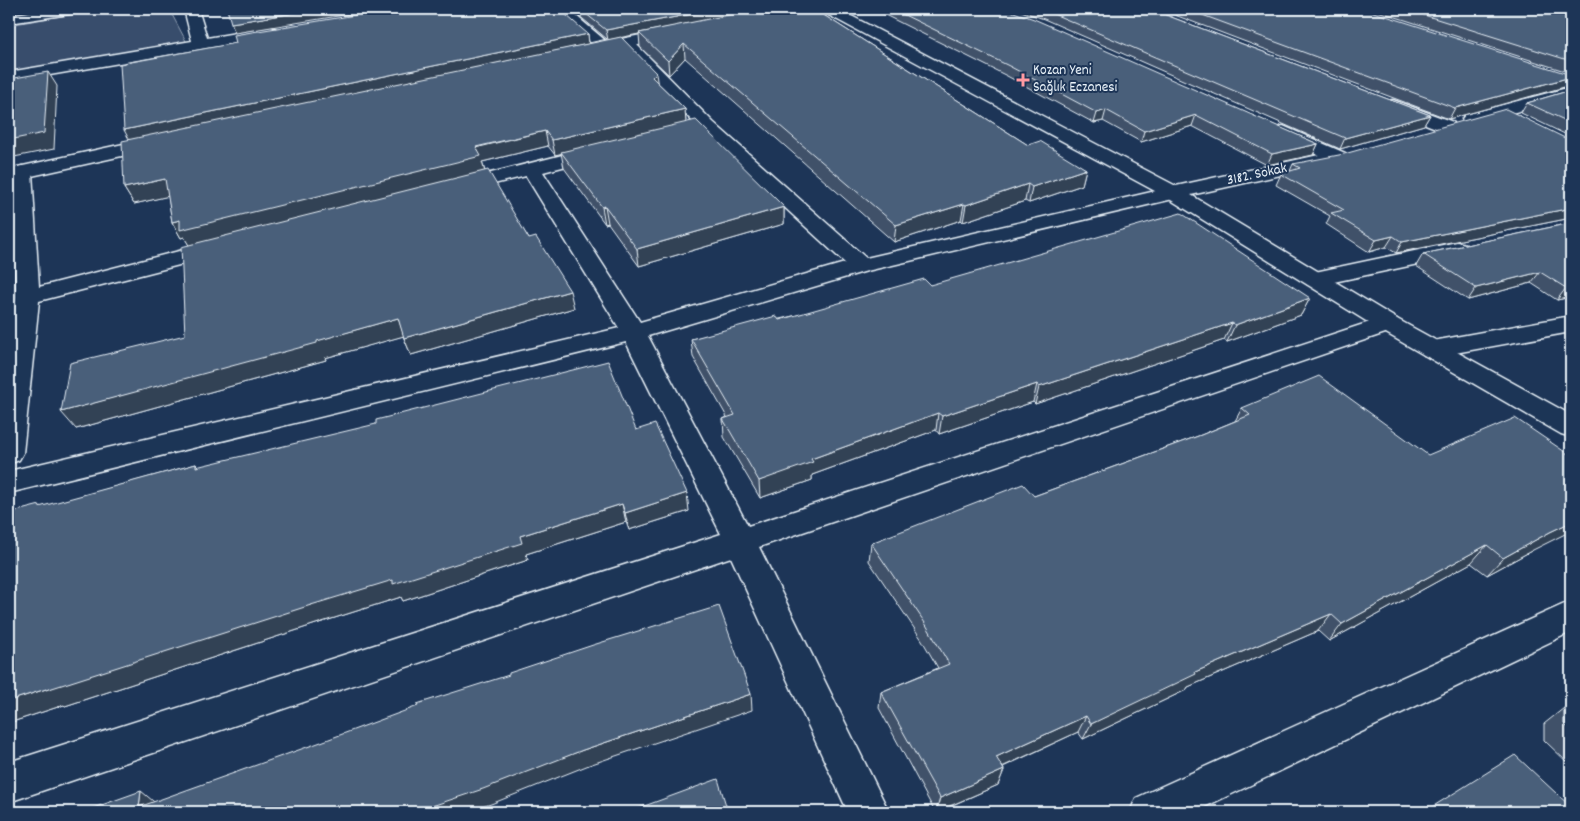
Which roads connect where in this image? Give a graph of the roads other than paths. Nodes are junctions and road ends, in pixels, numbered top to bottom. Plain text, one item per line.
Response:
1 (76, 9) edge
2 (191, 9) edge
3 (560, 9) edge
4 (828, 9) edge
5 (16, 15) edge
6 (288, 29) edge
7 (692, 30) edge
8 (626, 43) junction
9 (201, 44) junction
10 (605, 46) junction
11 (578, 52) edge
12 (9, 77) edge
13 (1568, 83) edge
14 (1383, 101) edge
15 (1501, 111) junction
16 (1527, 124) edge
17 (1266, 125) edge
18 (706, 126) junction
19 (1448, 126) junction
20 (1420, 134) edge
21 (178, 138) edge
22 (651, 139) edge
23 (614, 148) edge
24 (1356, 152) edge
25 (1338, 157) junction
26 (531, 168) junction
27 (16, 173) edge
28 (444, 190) edge
29 (1173, 193) junction
30 (240, 242) edge
31 (1476, 245) edge
32 (861, 266) junction
33 (1315, 279) junction
34 (28, 296) junction
35 (1388, 324) junction
36 (1571, 324) edge
37 (634, 332) junction
38 (1433, 349) junction
39 (1571, 427) edge
40 (9, 452) edge
41 (9, 482) edge
42 (740, 541) junction
43 (1571, 616) edge
44 (9, 782) edge
45 (869, 812) edge
46 (1150, 812) edge

1 - 5 street
2 - 9 street
3 - 10 street
4 - 29 street
6 - 9 street
7 - 8 street
8 - 10 street
8 - 18 street
9 - 12 street
10 - 11 street
13 - 15 street
14 - 19 street
15 - 16 street
15 - 19 street
17 - 25 street
18 - 22 street
18 - 32 street
19 - 20 street
21 - 27 street
23 - 26 street
24 - 25 street, 3182. Sokak
25 - 29 street, 3182. Sokak
26 - 28 street
26 - 37 street
27 - 34 street
29 - 32 street, 3182. Sokak
29 - 33 street
30 - 34 street
31 - 33 street
32 - 37 street, 3182. Sokak
33 - 35 street
34 - 40 street
35 - 38 street
35 - 42 street
36 - 38 street
37 - 41 street, 3182. Sokak
37 - 42 street
38 - 39 street
42 - 44 street
42 - 45 street
43 - 46 street

